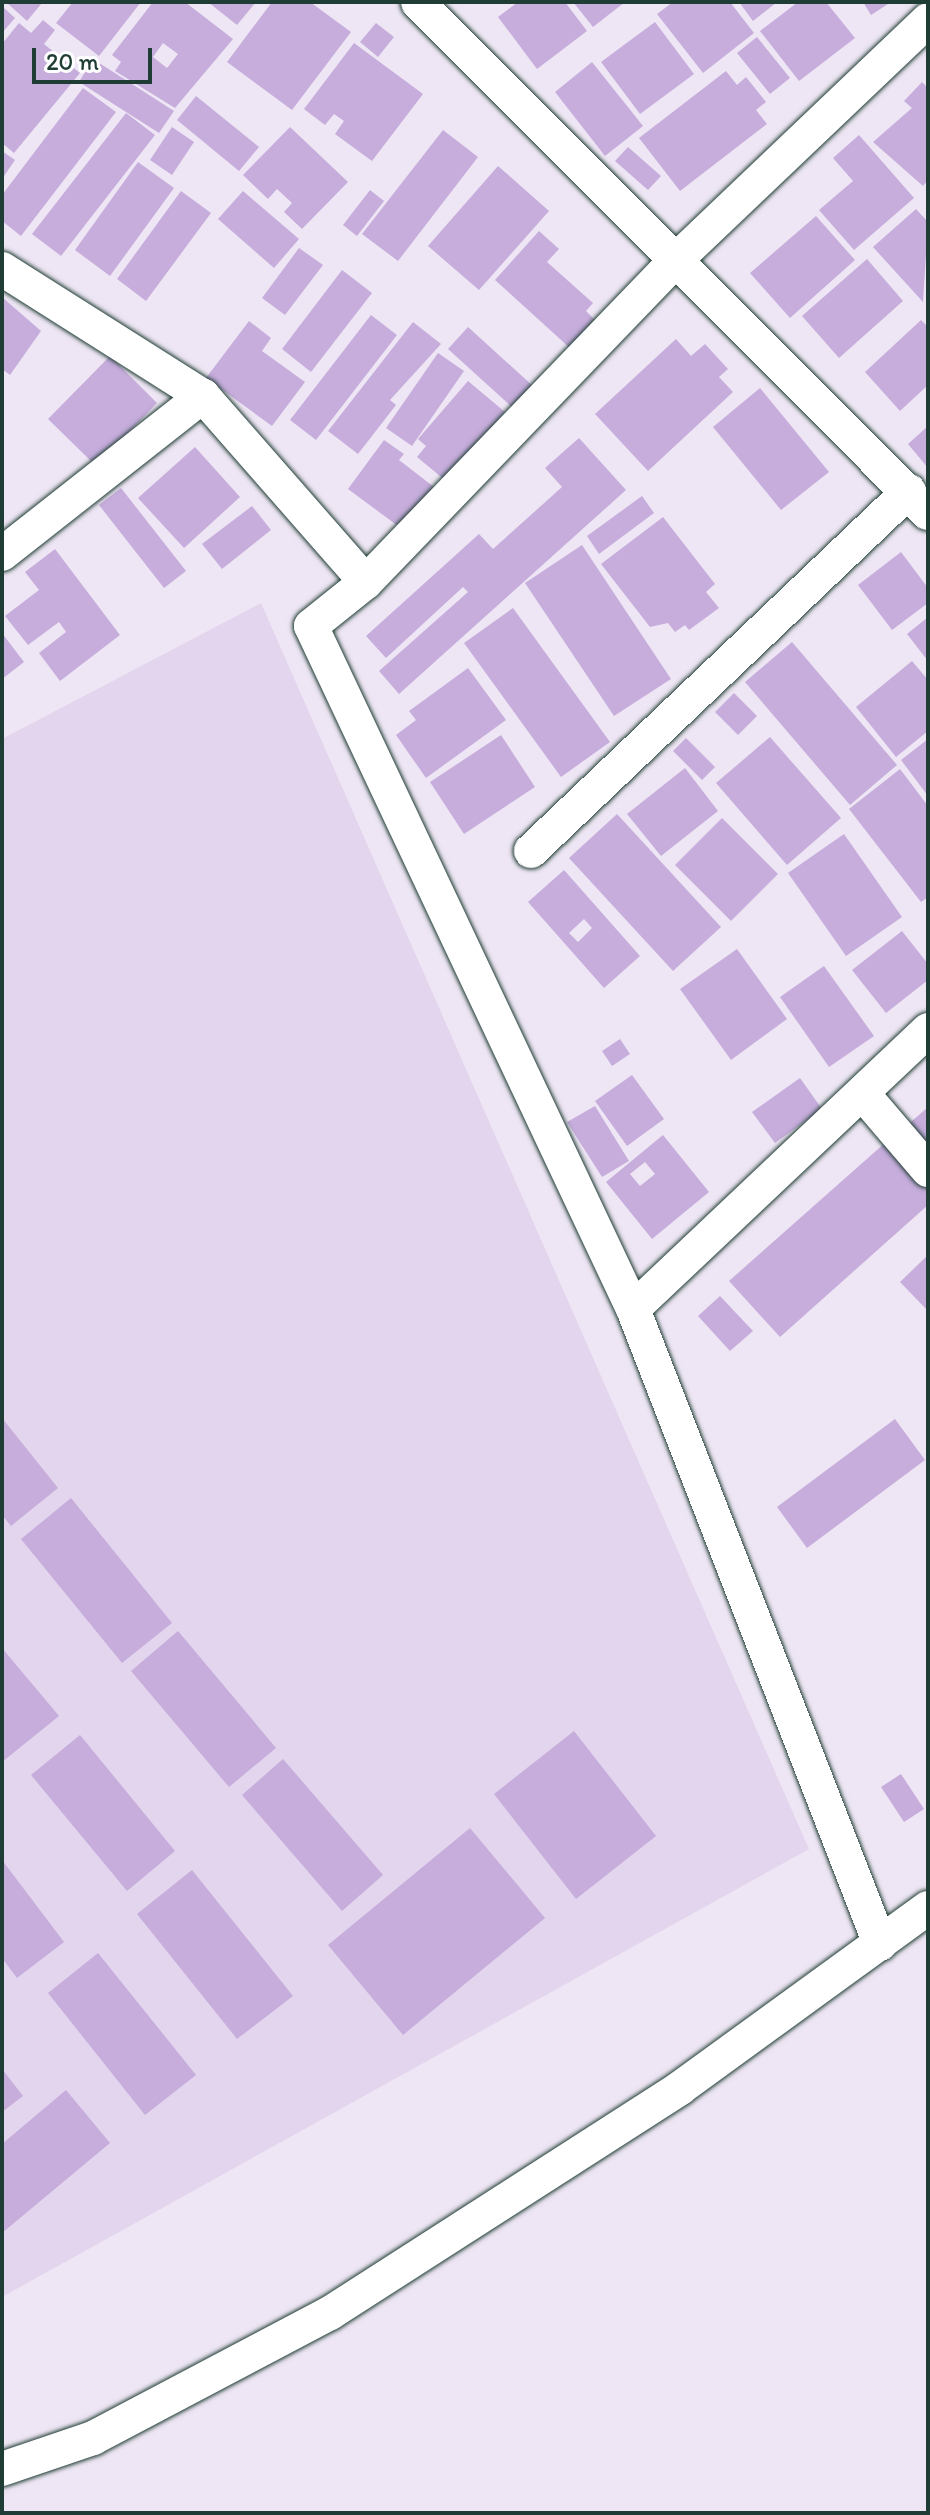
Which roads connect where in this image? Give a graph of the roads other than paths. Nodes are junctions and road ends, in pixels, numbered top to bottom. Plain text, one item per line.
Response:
1 (418, 2) edge
2 (928, 20) edge
3 (676, 260) junction
4 (2, 269) edge
5 (203, 396) junction
6 (919, 502) edge
7 (2, 554) edge
8 (366, 582) junction
9 (531, 851) dead end
10 (928, 1030) edge
11 (863, 1094) junction
12 (928, 1170) edge
13 (633, 1309) junction
14 (928, 1908) edge
15 (880, 1944) junction
16 (2, 2469) edge

1 - 3 street
2 - 3 street
3 - 6 street
3 - 8 street
4 - 5 street
5 - 7 street
5 - 8 street
6 - 9 street
8 - 13 street
10 - 11 street
11 - 12 street
11 - 13 street
13 - 15 street
14 - 15 street
15 - 16 street

